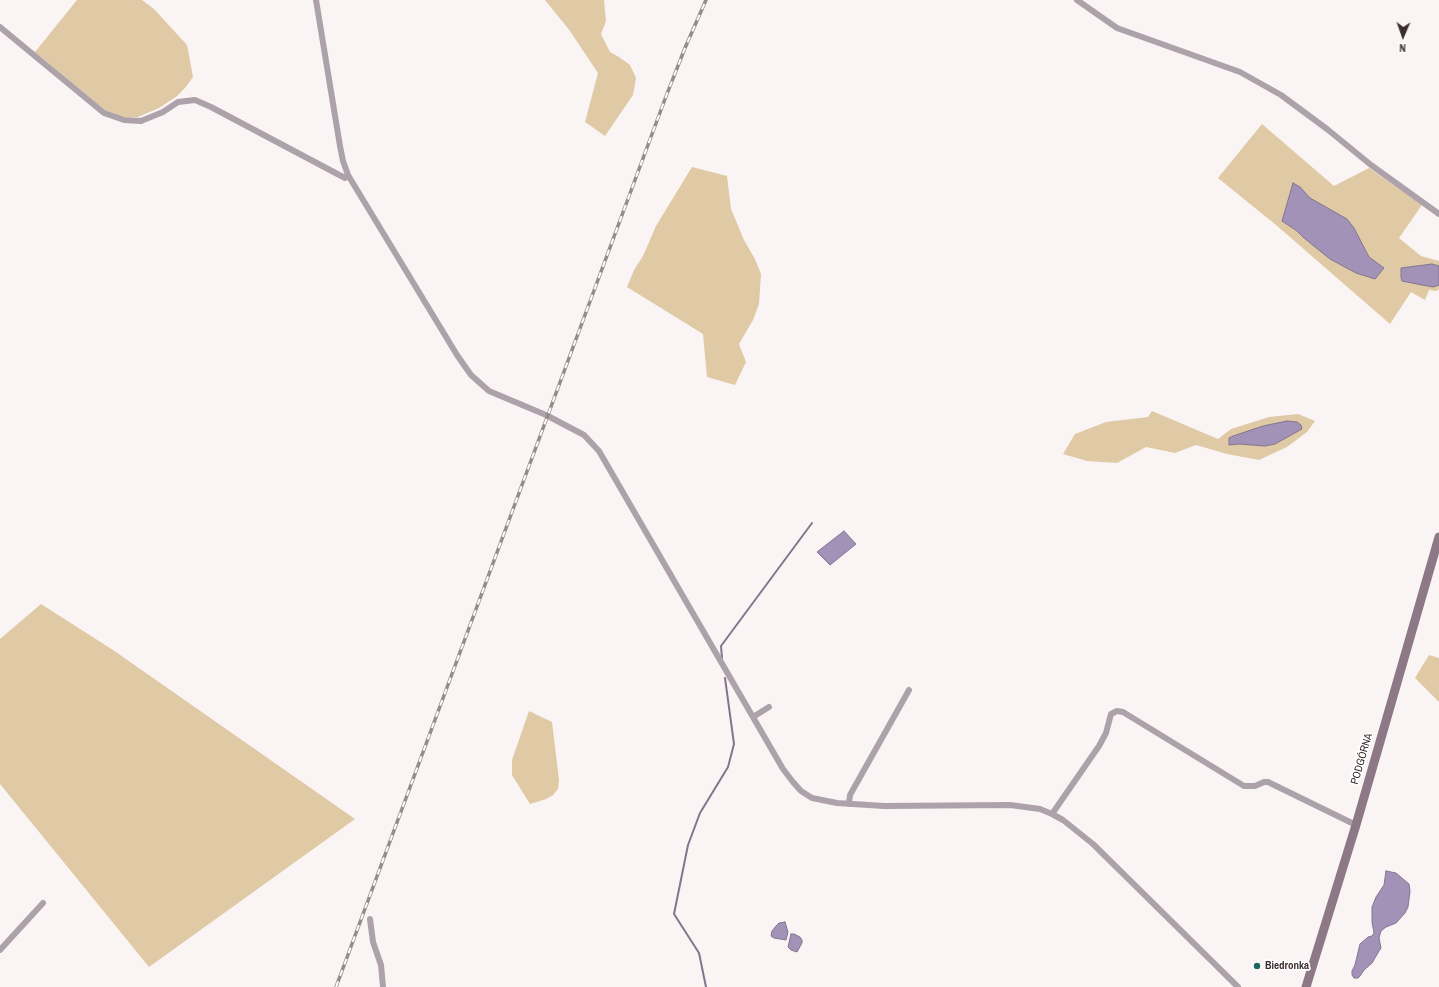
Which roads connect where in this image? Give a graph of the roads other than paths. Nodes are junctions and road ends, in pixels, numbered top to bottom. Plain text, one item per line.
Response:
1 (316, 0) edge
2 (1077, 0) edge
3 (0, 27) edge
4 (348, 175) junction
5 (1439, 214) edge
6 (1439, 537) edge
7 (909, 690) dead end
8 (769, 707) dead end
9 (753, 717) junction
10 (849, 804) junction
11 (1052, 814) junction
12 (1356, 825) junction
13 (44, 904) dead end
14 (370, 919) dead end
15 (0, 950) edge
16 (383, 987) edge
17 (1238, 987) edge
18 (1306, 987) edge

1 - 4 street
2 - 5 street
3 - 4 street
4 - 9 street
6 - 12 main road, PODGÓRNA
7 - 10 street
8 - 9 street
9 - 10 street
10 - 11 street
11 - 12 street
11 - 17 street
12 - 18 main road, PODGÓRNA
13 - 15 street
14 - 16 street

